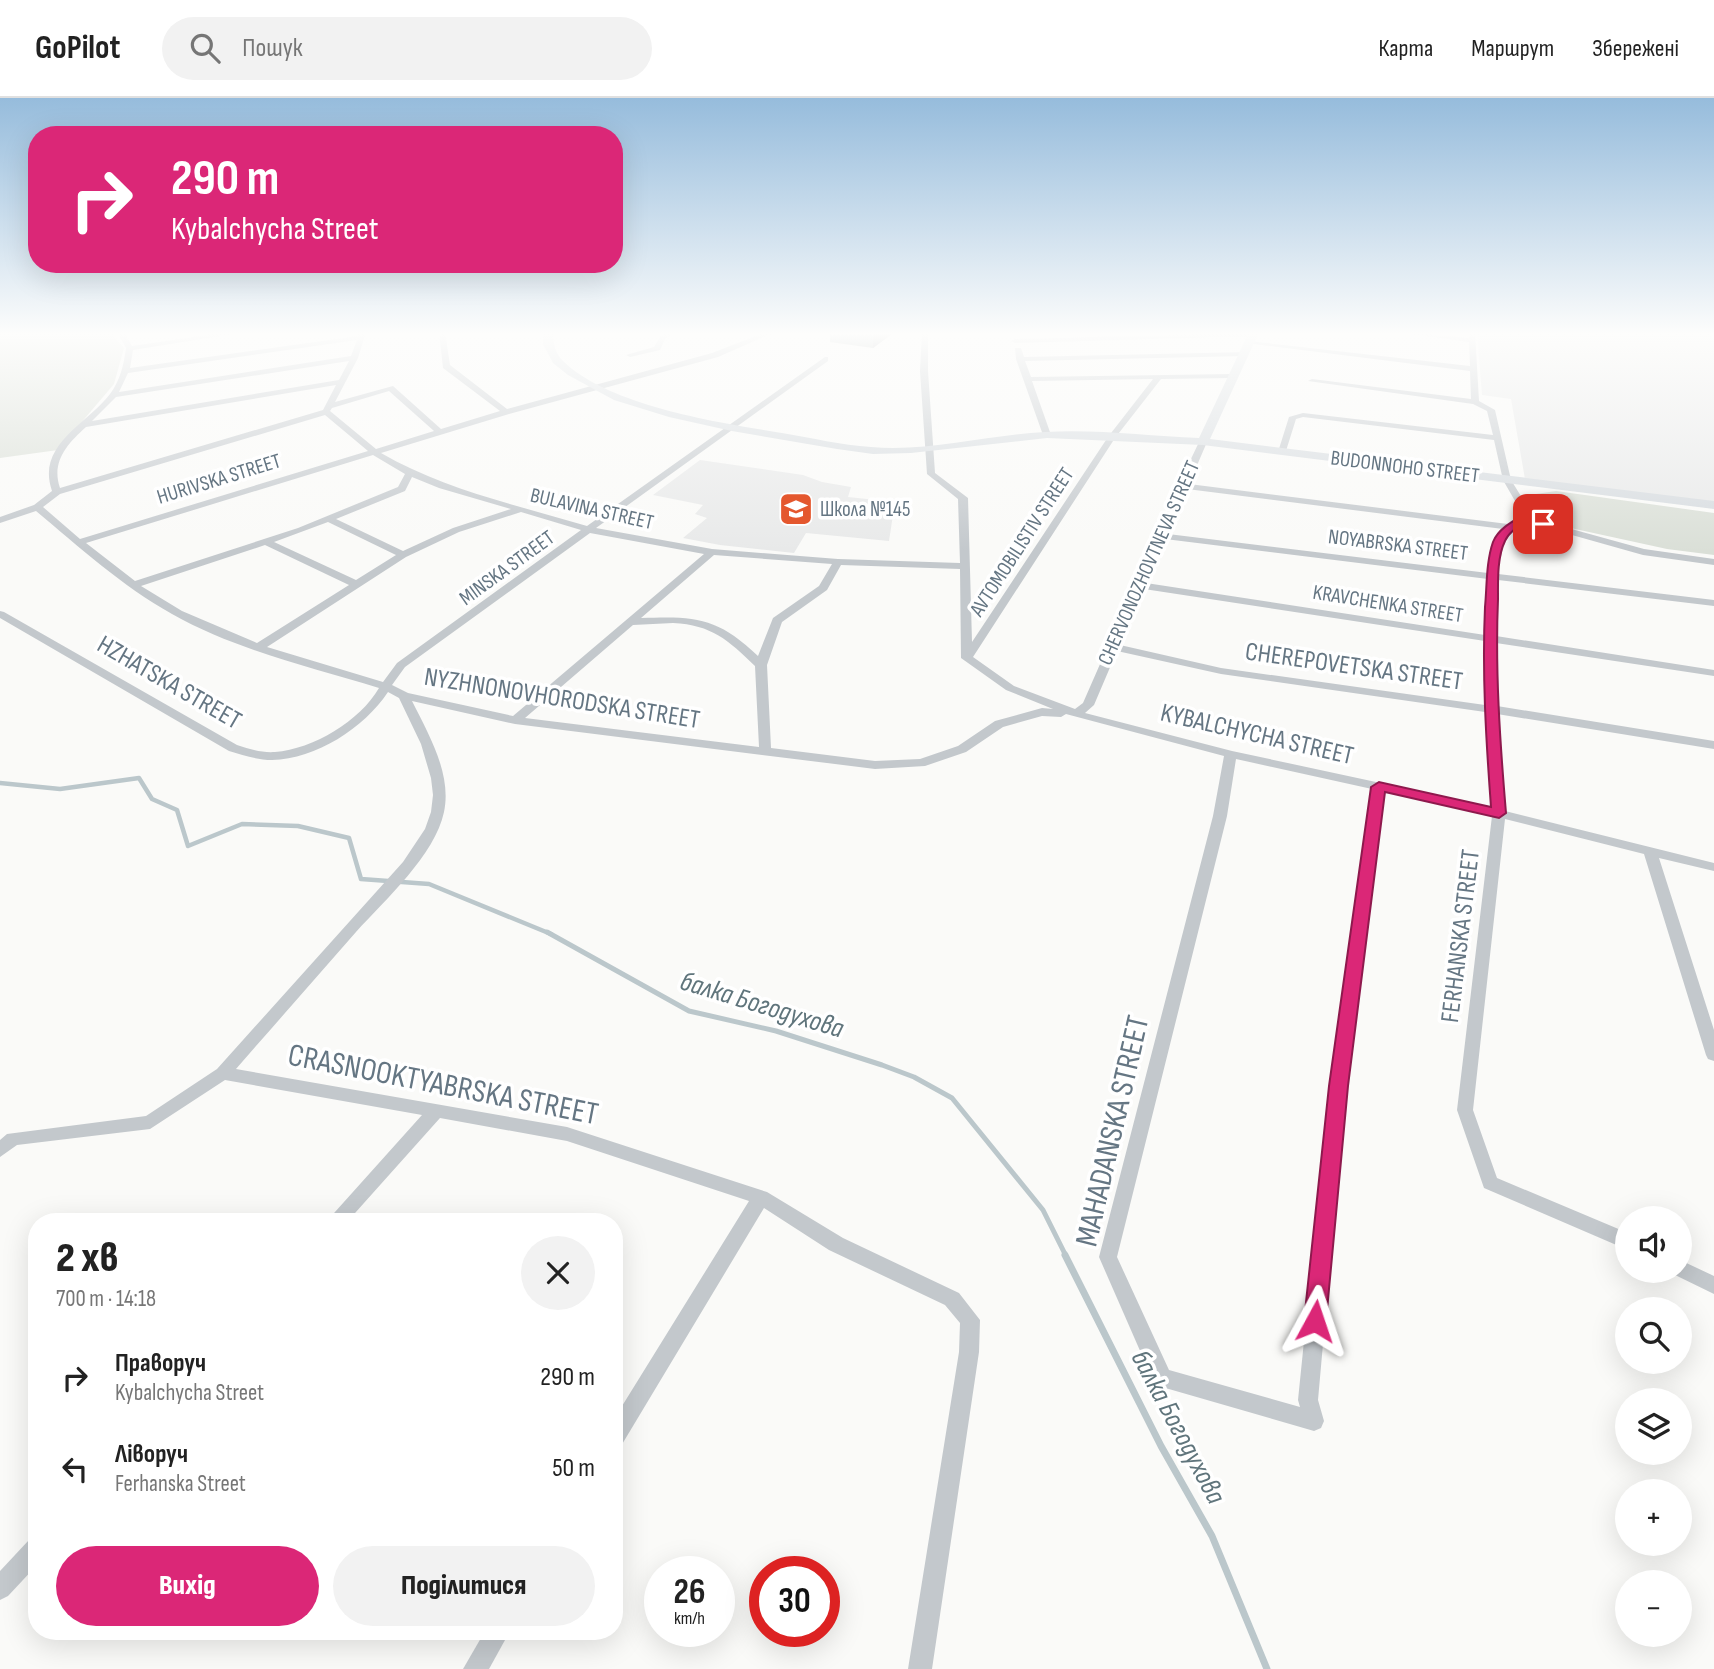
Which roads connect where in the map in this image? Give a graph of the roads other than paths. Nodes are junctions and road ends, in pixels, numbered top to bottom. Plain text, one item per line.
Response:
1 (102, 405) edge
2 (200, 405) edge
3 (330, 405) edge
4 (339, 405) edge
5 (410, 405) edge
6 (497, 405) edge
7 (529, 405) edge
8 (638, 405) edge
9 (763, 405) edge
10 (927, 405) edge
11 (1036, 405) edge
12 (1137, 405) edge
13 (1220, 405) edge
14 (1482, 405) edge
15 (328, 409) junction
16 (506, 412) junction
17 (82, 425) junction
18 (732, 428) junction
19 (440, 432) junction
20 (1047, 435) junction
21 (1112, 437) junction
22 (1495, 438) junction
23 (1203, 442) junction
24 (930, 448) junction
25 (374, 452) junction
26 (1282, 452) junction
27 (410, 473) junction
28 (1507, 480) junction
29 (1182, 485) junction
30 (442, 486) junction
31 (402, 489) junction
32 (57, 492) junction
33 (1714, 505) edge
34 (37, 507) junction
35 (519, 510) junction
36 (1528, 516) junction
37 (329, 519) junction
38 (0, 520) edge
39 (1510, 527) junction
40 (590, 530) junction
41 (1161, 536) junction
42 (79, 542) junction
43 (267, 542) junction
44 (712, 552) junction
45 (403, 555) junction
46 (838, 562) junction
47 (1714, 562) edge
48 (964, 566) junction
49 (1493, 575) junction
50 (136, 584) junction
51 (356, 584) junction
52 (1139, 586) junction
53 (1714, 603) edge
54 (0, 614) edge
55 (630, 622) junction
56 (1490, 639) junction
57 (259, 646) junction
58 (1113, 647) junction
59 (967, 658) junction
60 (761, 665) junction
61 (1714, 673) edge
62 (385, 686) junction
63 (404, 696) junction
64 (1491, 709) junction
65 (1076, 714) junction
66 (514, 720) junction
67 (1714, 745) edge
68 (765, 753) junction
69 (1231, 754) junction
70 (1379, 787) junction
71 (1499, 813) junction
72 (1650, 850) junction
73 (1714, 867) edge
74 (1714, 1055) edge
75 (223, 1073) junction
76 (434, 1113) junction
77 (0, 1150) edge
78 (761, 1197) junction
79 (343, 1213) edge
80 (1615, 1236) edge
81 (1692, 1274) edge
82 (1714, 1285) edge
83 (623, 1424) edge
84 (28, 1558) edge
85 (0, 1588) edge
86 (493, 1640) edge
87 (475, 1669) edge
88 (920, 1669) edge

1 - 17 street
2 - 17 street
3 - 15 street
4 - 15 street
5 - 19 street
6 - 16 street
7 - 16 street, HURIVSKA STREET
8 - 18 main road, BUDONNOHO STREET
9 - 18 street, MINSKA STREET
10 - 24 street
11 - 20 street
12 - 21 street, AVTOMOBILISTIV STREET
13 - 23 main road, CHERVONOZHOVTNEVA STREET
14 - 22 street
15 - 25 street, BULAVINA STREET
15 - 32 street
16 - 19 street, HURIVSKA STREET
17 - 32 street
18 - 24 main road, BUDONNOHO STREET
18 - 40 street, MINSKA STREET
19 - 25 street, HURIVSKA STREET
20 - 21 main road, BUDONNOHO STREET
20 - 24 main road, BUDONNOHO STREET
21 - 23 main road, BUDONNOHO STREET
21 - 59 street, AVTOMOBILISTIV STREET
22 - 26 street
22 - 28 street
23 - 26 main road, BUDONNOHO STREET
23 - 29 street, CHERVONOZHOVTNEVA STREET
24 - 48 street
25 - 27 street, BULAVINA STREET
25 - 42 street, HURIVSKA STREET
26 - 28 main road, BUDONNOHO STREET
27 - 30 street, BULAVINA STREET
27 - 31 street
28 - 33 main road, BUDONNOHO STREET
28 - 36 street
29 - 39 street
29 - 41 street, CHERVONOZHOVTNEVA STREET
30 - 31 street
30 - 35 street, BULAVINA STREET
31 - 37 street
32 - 34 street
34 - 38 street
34 - 42 street, NYZHNONOVHORODSKA STREET
35 - 40 street, BULAVINA STREET
35 - 45 street
36 - 39 street
36 - 47 street
37 - 43 street
37 - 45 street
39 - 49 street, FERHANSKA STREET
40 - 44 street, BULAVINA STREET
40 - 62 street, MINSKA STREET
41 - 49 street, NOYABRSKA STREET
41 - 52 street, CHERVONOZHOVTNEVA STREET
42 - 50 street, NYZHNONOVHORODSKA STREET
43 - 50 street
43 - 51 street
44 - 46 street, BULAVINA STREET
44 - 55 street
45 - 51 street
46 - 48 street, BULAVINA STREET
46 - 60 street
48 - 59 street
49 - 53 street, NOYABRSKA STREET
49 - 56 street, FERHANSKA STREET
50 - 57 street, NYZHNONOVHORODSKA STREET
51 - 57 street
52 - 56 street, KRAVCHENKA STREET
52 - 58 street, CHERVONOZHOVTNEVA STREET
54 - 62 street, HZHATSKA STREET
55 - 60 street
55 - 66 street
56 - 61 street, KRAVCHENKA STREET
56 - 64 street, FERHANSKA STREET
57 - 62 street, NYZHNONOVHORODSKA STREET
58 - 64 street, CHEREPOVETSKA STREET
58 - 65 street, CHERVONOZHOVTNEVA STREET
59 - 65 street
60 - 68 street
62 - 63 street, NYZHNONOVHORODSKA STREET
63 - 66 street, NYZHNONOVHORODSKA STREET
63 - 75 street
64 - 67 street, CHEREPOVETSKA STREET
64 - 71 street, FERHANSKA STREET
65 - 68 street, NYZHNONOVHORODSKA STREET
65 - 69 street, KYBALCHYCHA STREET
66 - 68 street, NYZHNONOVHORODSKA STREET
69 - 70 street, KYBALCHYCHA STREET
69 - 70 street, MAHADANSKA STREET
70 - 71 street, KYBALCHYCHA STREET
71 - 72 street, KYBALCHYCHA STREET
71 - 80 street, FERHANSKA STREET
72 - 73 street, KYBALCHYCHA STREET
72 - 74 street
75 - 76 street, CRASNOOKTYABRSKA STREET
75 - 77 street
76 - 78 street, CRASNOOKTYABRSKA STREET
76 - 79 street
78 - 83 street
78 - 88 street, CRASNOOKTYABRSKA STREET
81 - 82 street
84 - 85 street
86 - 87 street

